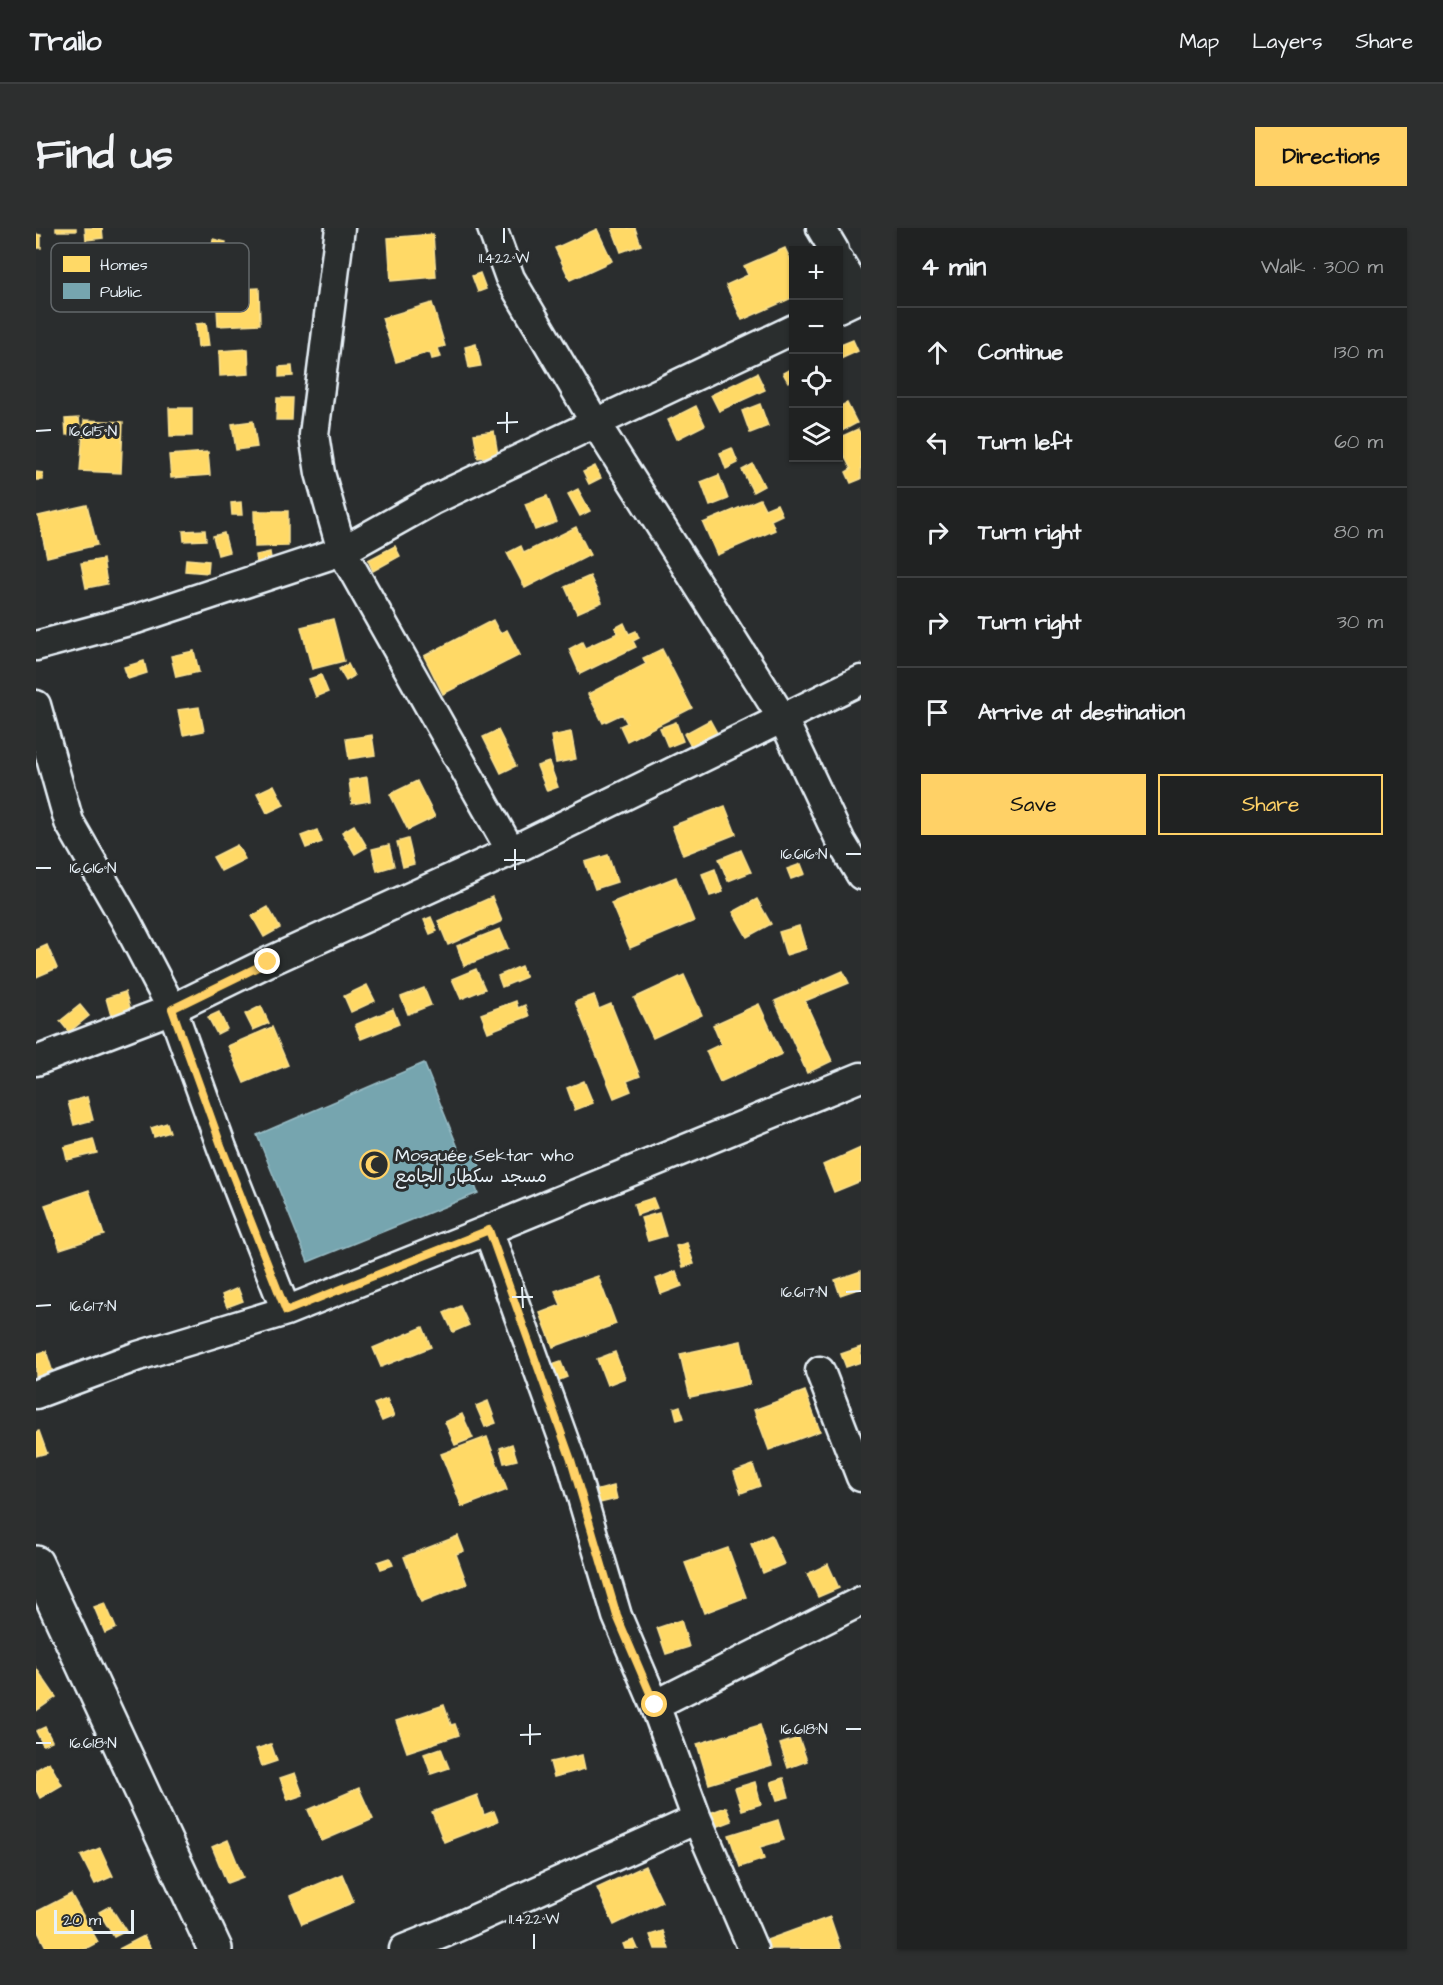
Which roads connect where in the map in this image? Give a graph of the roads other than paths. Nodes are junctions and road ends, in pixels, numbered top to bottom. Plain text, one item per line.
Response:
1 (340, 228) edge
2 (492, 228) edge
3 (821, 228) edge
4 (832, 246) edge
5 (843, 266) edge
6 (861, 297) edge
7 (843, 306) edge
8 (789, 331) edge
9 (596, 424) junction
10 (342, 551) junction
11 (36, 646) edge
12 (861, 680) edge
13 (36, 705) edge
14 (783, 719) junction
15 (511, 851) junction
16 (861, 875) edge
17 (172, 1009) junction
18 (36, 1061) edge
19 (861, 1077) edge
20 (489, 1230) junction
21 (286, 1311) junction
22 (820, 1371) dead end
23 (36, 1394) edge
24 (861, 1477) edge
25 (38, 1574) edge
26 (861, 1601) edge
27 (655, 1705) junction
28 (697, 1819) junction
29 (447, 1941) edge
30 (215, 1949) edge
31 (404, 1949) edge
32 (753, 1949) edge

1 - 10 street
2 - 9 street
3 - 4 street
5 - 6 street
6 - 7 street
8 - 9 street
9 - 10 street
9 - 14 street
10 - 11 street
10 - 15 street
12 - 14 street
13 - 17 street
14 - 15 street
14 - 16 street
15 - 17 street
17 - 18 street
17 - 21 street
19 - 20 street
20 - 21 street
20 - 27 street
21 - 23 street
22 - 24 street
25 - 30 highway
26 - 27 street
27 - 28 street
28 - 29 street
28 - 32 street
29 - 31 street

